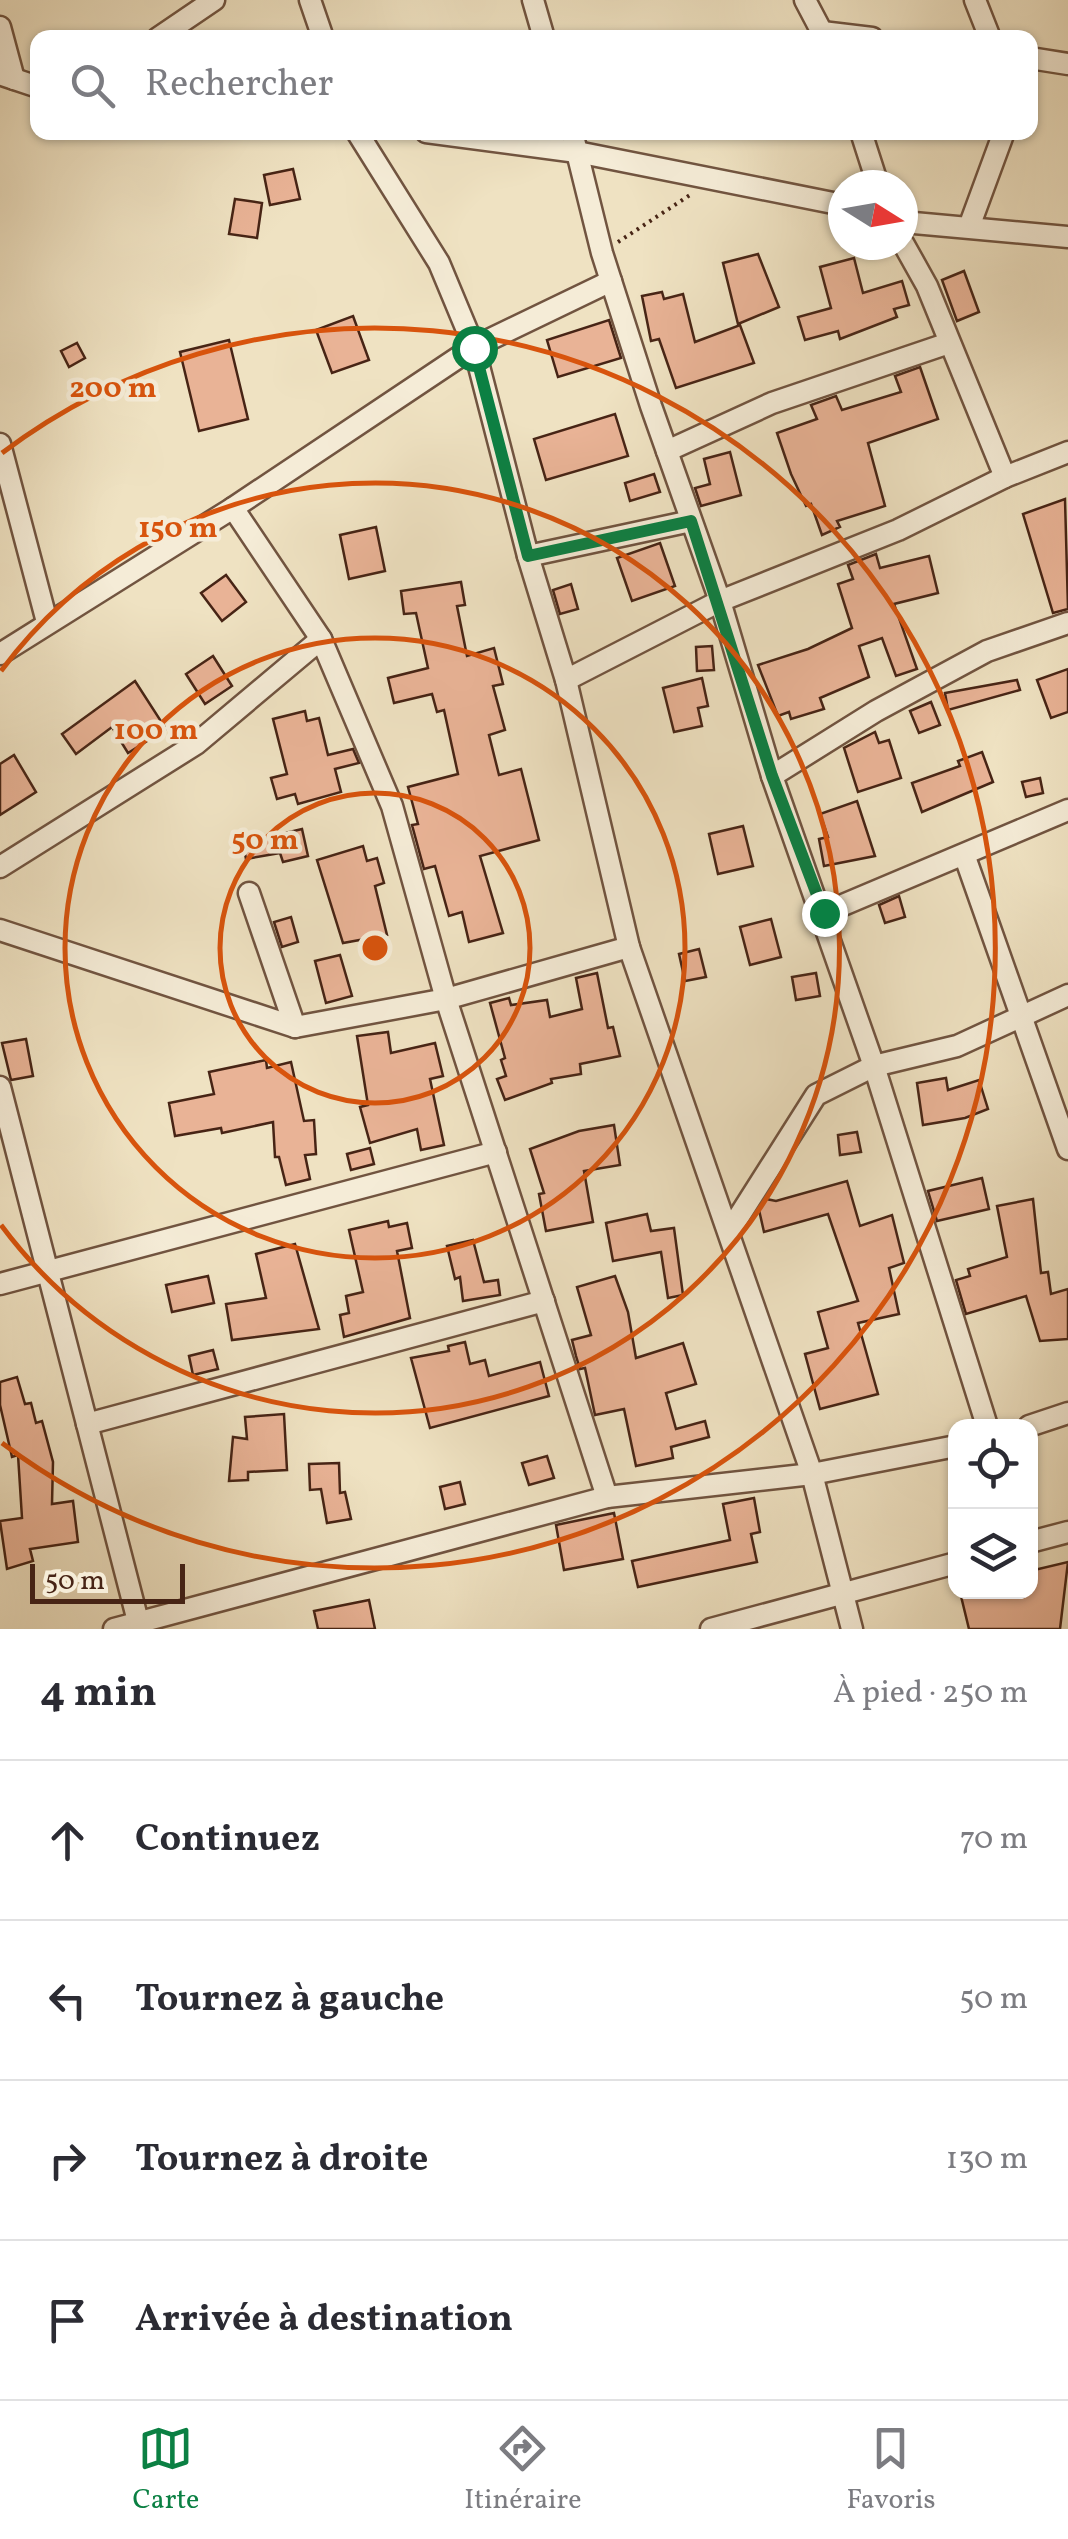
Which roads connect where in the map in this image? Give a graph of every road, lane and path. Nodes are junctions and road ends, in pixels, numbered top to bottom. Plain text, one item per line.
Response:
1 (214, 0) edge
2 (310, 0) edge
3 (533, 0) edge
4 (805, 0) edge
5 (975, 0) edge
6 (0, 27) edge
7 (170, 30) edge
8 (320, 30) edge
9 (542, 30) edge
10 (821, 30) edge
11 (987, 30) edge
12 (1038, 59) edge
13 (1068, 64) edge
14 (7, 77) edge
15 (363, 140) edge
16 (544, 140) edge
17 (864, 140) edge
18 (1001, 140) edge
19 (574, 142) edge
20 (873, 170) edge
21 (714, 180) junction
22 (828, 200) edge
23 (918, 223) edge
24 (970, 227) junction
25 (1068, 237) edge
26 (602, 252) junction
27 (912, 260) edge
28 (611, 281) junction
29 (949, 344) junction
30 (474, 348) junction
31 (0, 448) edge
32 (666, 451) junction
33 (1068, 452) edge
34 (1005, 477) junction
35 (233, 508) junction
36 (691, 521) junction
37 (528, 556) junction
38 (720, 600) junction
39 (47, 622) junction
40 (1068, 623) edge
41 (322, 639) junction
42 (0, 654) edge
43 (566, 680) junction
44 (772, 776) junction
45 (1068, 810) edge
46 (965, 857) junction
47 (0, 867) edge
48 (249, 893) dead end
49 (824, 913) junction
50 (0, 930) edge
51 (629, 947) junction
52 (1068, 995) edge
53 (446, 999) junction
54 (1021, 1019) junction
55 (294, 1027) junction
56 (874, 1066) junction
57 (0, 1087) edge
58 (1068, 1150) edge
59 (496, 1152) junction
60 (729, 1232) junction
61 (48, 1272) junction
62 (0, 1284) edge
63 (544, 1300) junction
64 (1068, 1414) edge
65 (985, 1419) edge
66 (1038, 1423) edge
67 (87, 1424) junction
68 (948, 1448) edge
69 (812, 1474) junction
70 (607, 1497) junction
71 (1068, 1532) edge
72 (1038, 1540) edge
73 (948, 1564) edge
74 (840, 1594) junction
75 (139, 1626) edge
76 (114, 1629) edge
77 (711, 1629) edge
78 (852, 1629) edge

1 - 7 street
2 - 8 street
3 - 9 street
4 - 10 street
5 - 11 street
6 - 14 street
12 - 13 street
15 - 30 street
16 - 19 street
17 - 20 street
18 - 24 street
19 - 21 street
19 - 26 street
21 - 22 street
21 - 26 path
23 - 24 street
24 - 25 street
26 - 28 street
27 - 29 street
28 - 30 street
28 - 32 street
29 - 32 street
29 - 34 street
30 - 35 street
30 - 37 street
31 - 39 street
32 - 36 street
33 - 34 street
34 - 38 street
35 - 39 street
35 - 41 street
36 - 37 street
36 - 38 street
37 - 43 street
38 - 43 street
38 - 44 street
39 - 42 street
40 - 44 street
41 - 47 street
41 - 53 street
43 - 51 street
44 - 49 street
45 - 46 street
46 - 49 street
46 - 54 street
48 - 55 street
49 - 56 street
50 - 55 street
51 - 53 street
51 - 60 street
52 - 54 street
53 - 55 street
53 - 59 street
54 - 56 street
54 - 58 street
56 - 60 street
56 - 65 street
57 - 61 street
59 - 61 street
59 - 63 street
60 - 69 street
61 - 62 street
61 - 67 street
63 - 67 street
63 - 70 street
64 - 66 street
67 - 75 street
68 - 69 street
69 - 70 street
69 - 74 street
70 - 75 street
71 - 72 street
73 - 74 street
74 - 77 street
74 - 78 street
75 - 76 street

